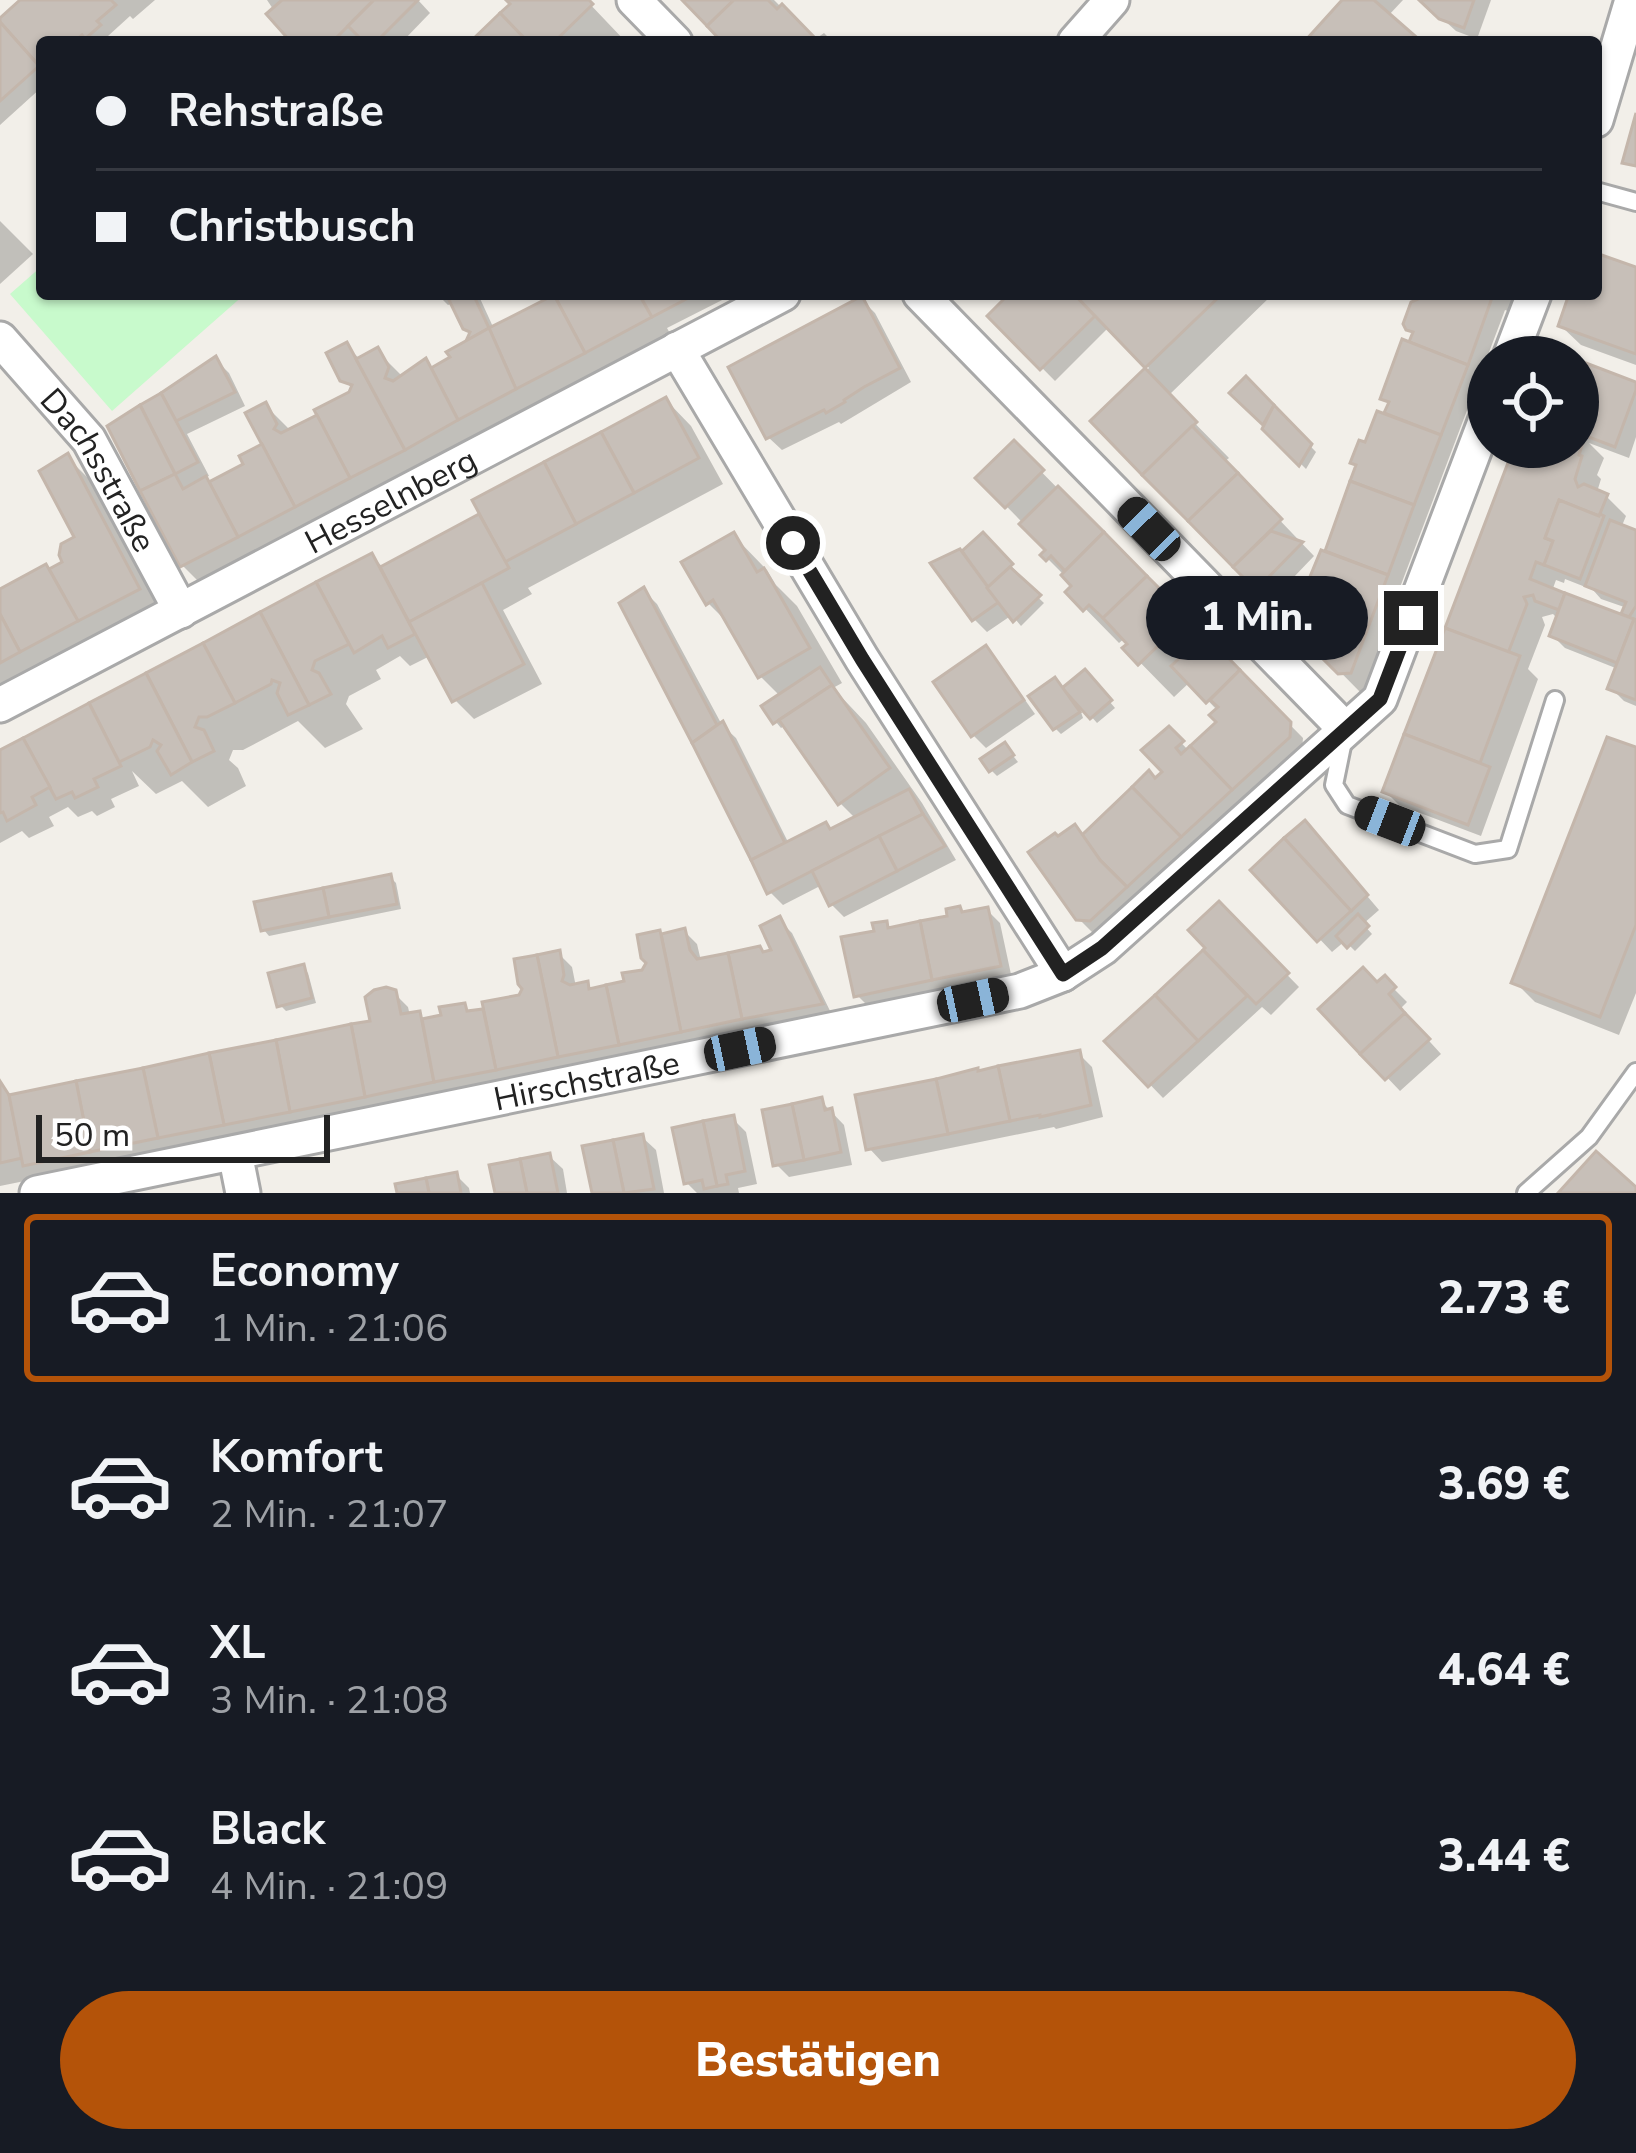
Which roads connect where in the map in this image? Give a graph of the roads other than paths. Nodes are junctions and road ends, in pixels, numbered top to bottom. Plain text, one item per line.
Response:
1 (634, 0) edge
2 (1112, 0) edge
3 (1632, 0) edge
4 (669, 36) edge
5 (1080, 36) edge
6 (1602, 100) edge
7 (1602, 193) edge
8 (1636, 202) edge
9 (771, 300) edge
10 (926, 300) edge
11 (1532, 300) edge
12 (1518, 336) edge
13 (0, 339) edge
14 (677, 349) junction
15 (1468, 468) edge
16 (182, 611) junction
17 (1555, 700) dead end
18 (0, 705) edge
19 (1345, 730) junction
20 (1063, 974) junction
21 (1636, 1072) edge
22 (235, 1153) junction
23 (37, 1193) edge
24 (243, 1193) edge
25 (1526, 1193) edge

1 - 4 street
2 - 5 street
3 - 6 street
7 - 8 lane
9 - 14 street, Hesselnberg
10 - 19 street
11 - 12 street
13 - 16 street, Dachsstraße
14 - 16 street, Hesselnberg
14 - 20 street
15 - 19 street, Hirschstraße
16 - 18 street, Hesselnberg
17 - 19 lane
19 - 20 street, Hirschstraße
20 - 22 street, Hirschstraße
21 - 25 lane
22 - 23 street, Hirschstraße
22 - 24 street

